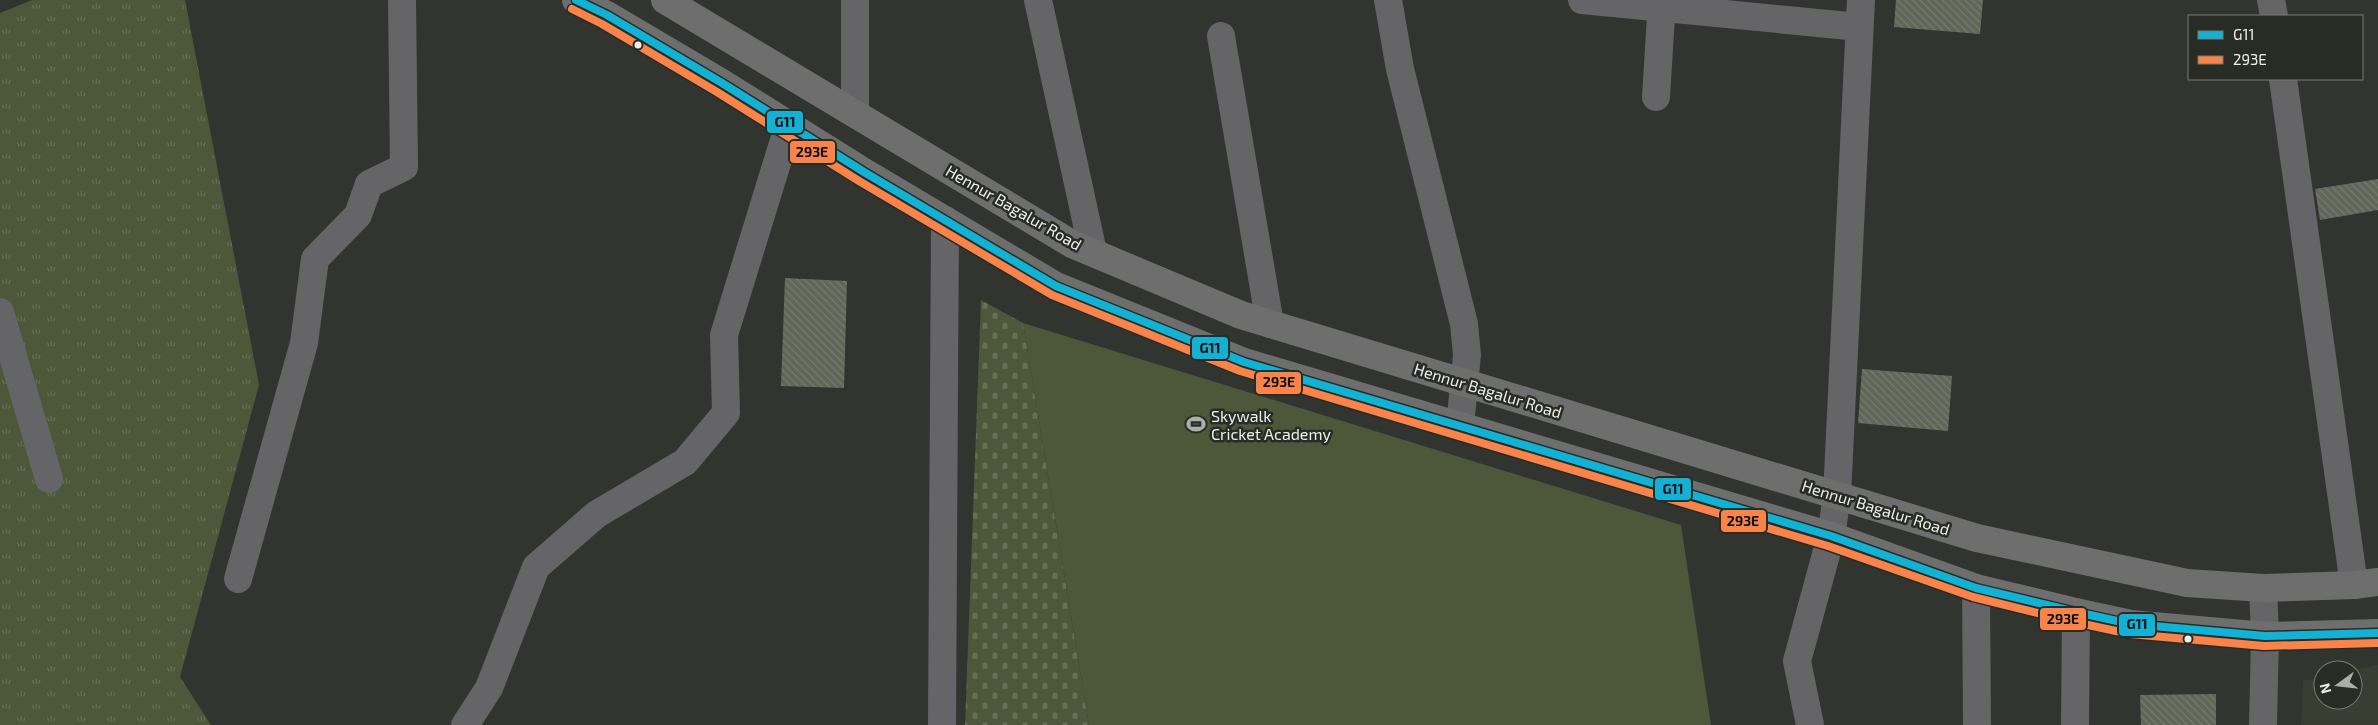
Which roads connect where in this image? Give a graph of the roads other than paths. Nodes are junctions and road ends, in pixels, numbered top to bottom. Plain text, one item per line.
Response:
1 (402, 0) edge
2 (576, 0) edge
3 (665, 0) edge
4 (855, 0) edge
5 (1038, 0) edge
6 (1388, 0) edge
7 (1582, 0) edge
8 (1861, 0) edge
9 (2271, 0) edge
10 (1662, 4) edge
11 (611, 8) edge
12 (2274, 15) edge
13 (1859, 27) junction
14 (1221, 36) dead end
15 (2283, 80) edge
16 (1656, 97) dead end
17 (855, 113) junction
18 (789, 124) junction
19 (945, 220) junction
20 (1093, 252) junction
21 (0, 312) edge
22 (1270, 324) junction
23 (1466, 383) junction
24 (1460, 426) junction
25 (49, 479) dead end
26 (1836, 496) junction
27 (1831, 536) junction
28 (238, 579) dead end
29 (2366, 583) edge
30 (1976, 588) junction
31 (2263, 588) junction
32 (2076, 612) junction
33 (2378, 633) edge
34 (2265, 636) junction
35 (465, 725) edge
36 (942, 725) edge
37 (1810, 725) edge
38 (1977, 725) edge
39 (2075, 725) edge
40 (2262, 725) edge

1 - 28 street
2 - 11 main road
3 - 17 main road, Hennur Bagalur Road
4 - 17 street
5 - 20 street
6 - 23 street
7 - 10 street
8 - 13 street
9 - 12 street
10 - 13 street
10 - 16 street
11 - 18 main road
13 - 26 street
14 - 22 street
15 - 29 street
17 - 20 main road, Hennur Bagalur Road
18 - 19 main road
18 - 35 street
19 - 24 main road
19 - 36 street
20 - 22 main road, Hennur Bagalur Road
21 - 25 street
22 - 23 main road, Hennur Bagalur Road
23 - 24 street
23 - 26 main road, Hennur Bagalur Road
24 - 27 main road
26 - 27 street
26 - 31 main road, Hennur Bagalur Road
27 - 30 main road
27 - 37 street
29 - 31 main road, Hennur Bagalur Road
30 - 32 main road
30 - 38 street
31 - 34 street
32 - 34 main road
32 - 39 street
33 - 34 main road
34 - 40 street

